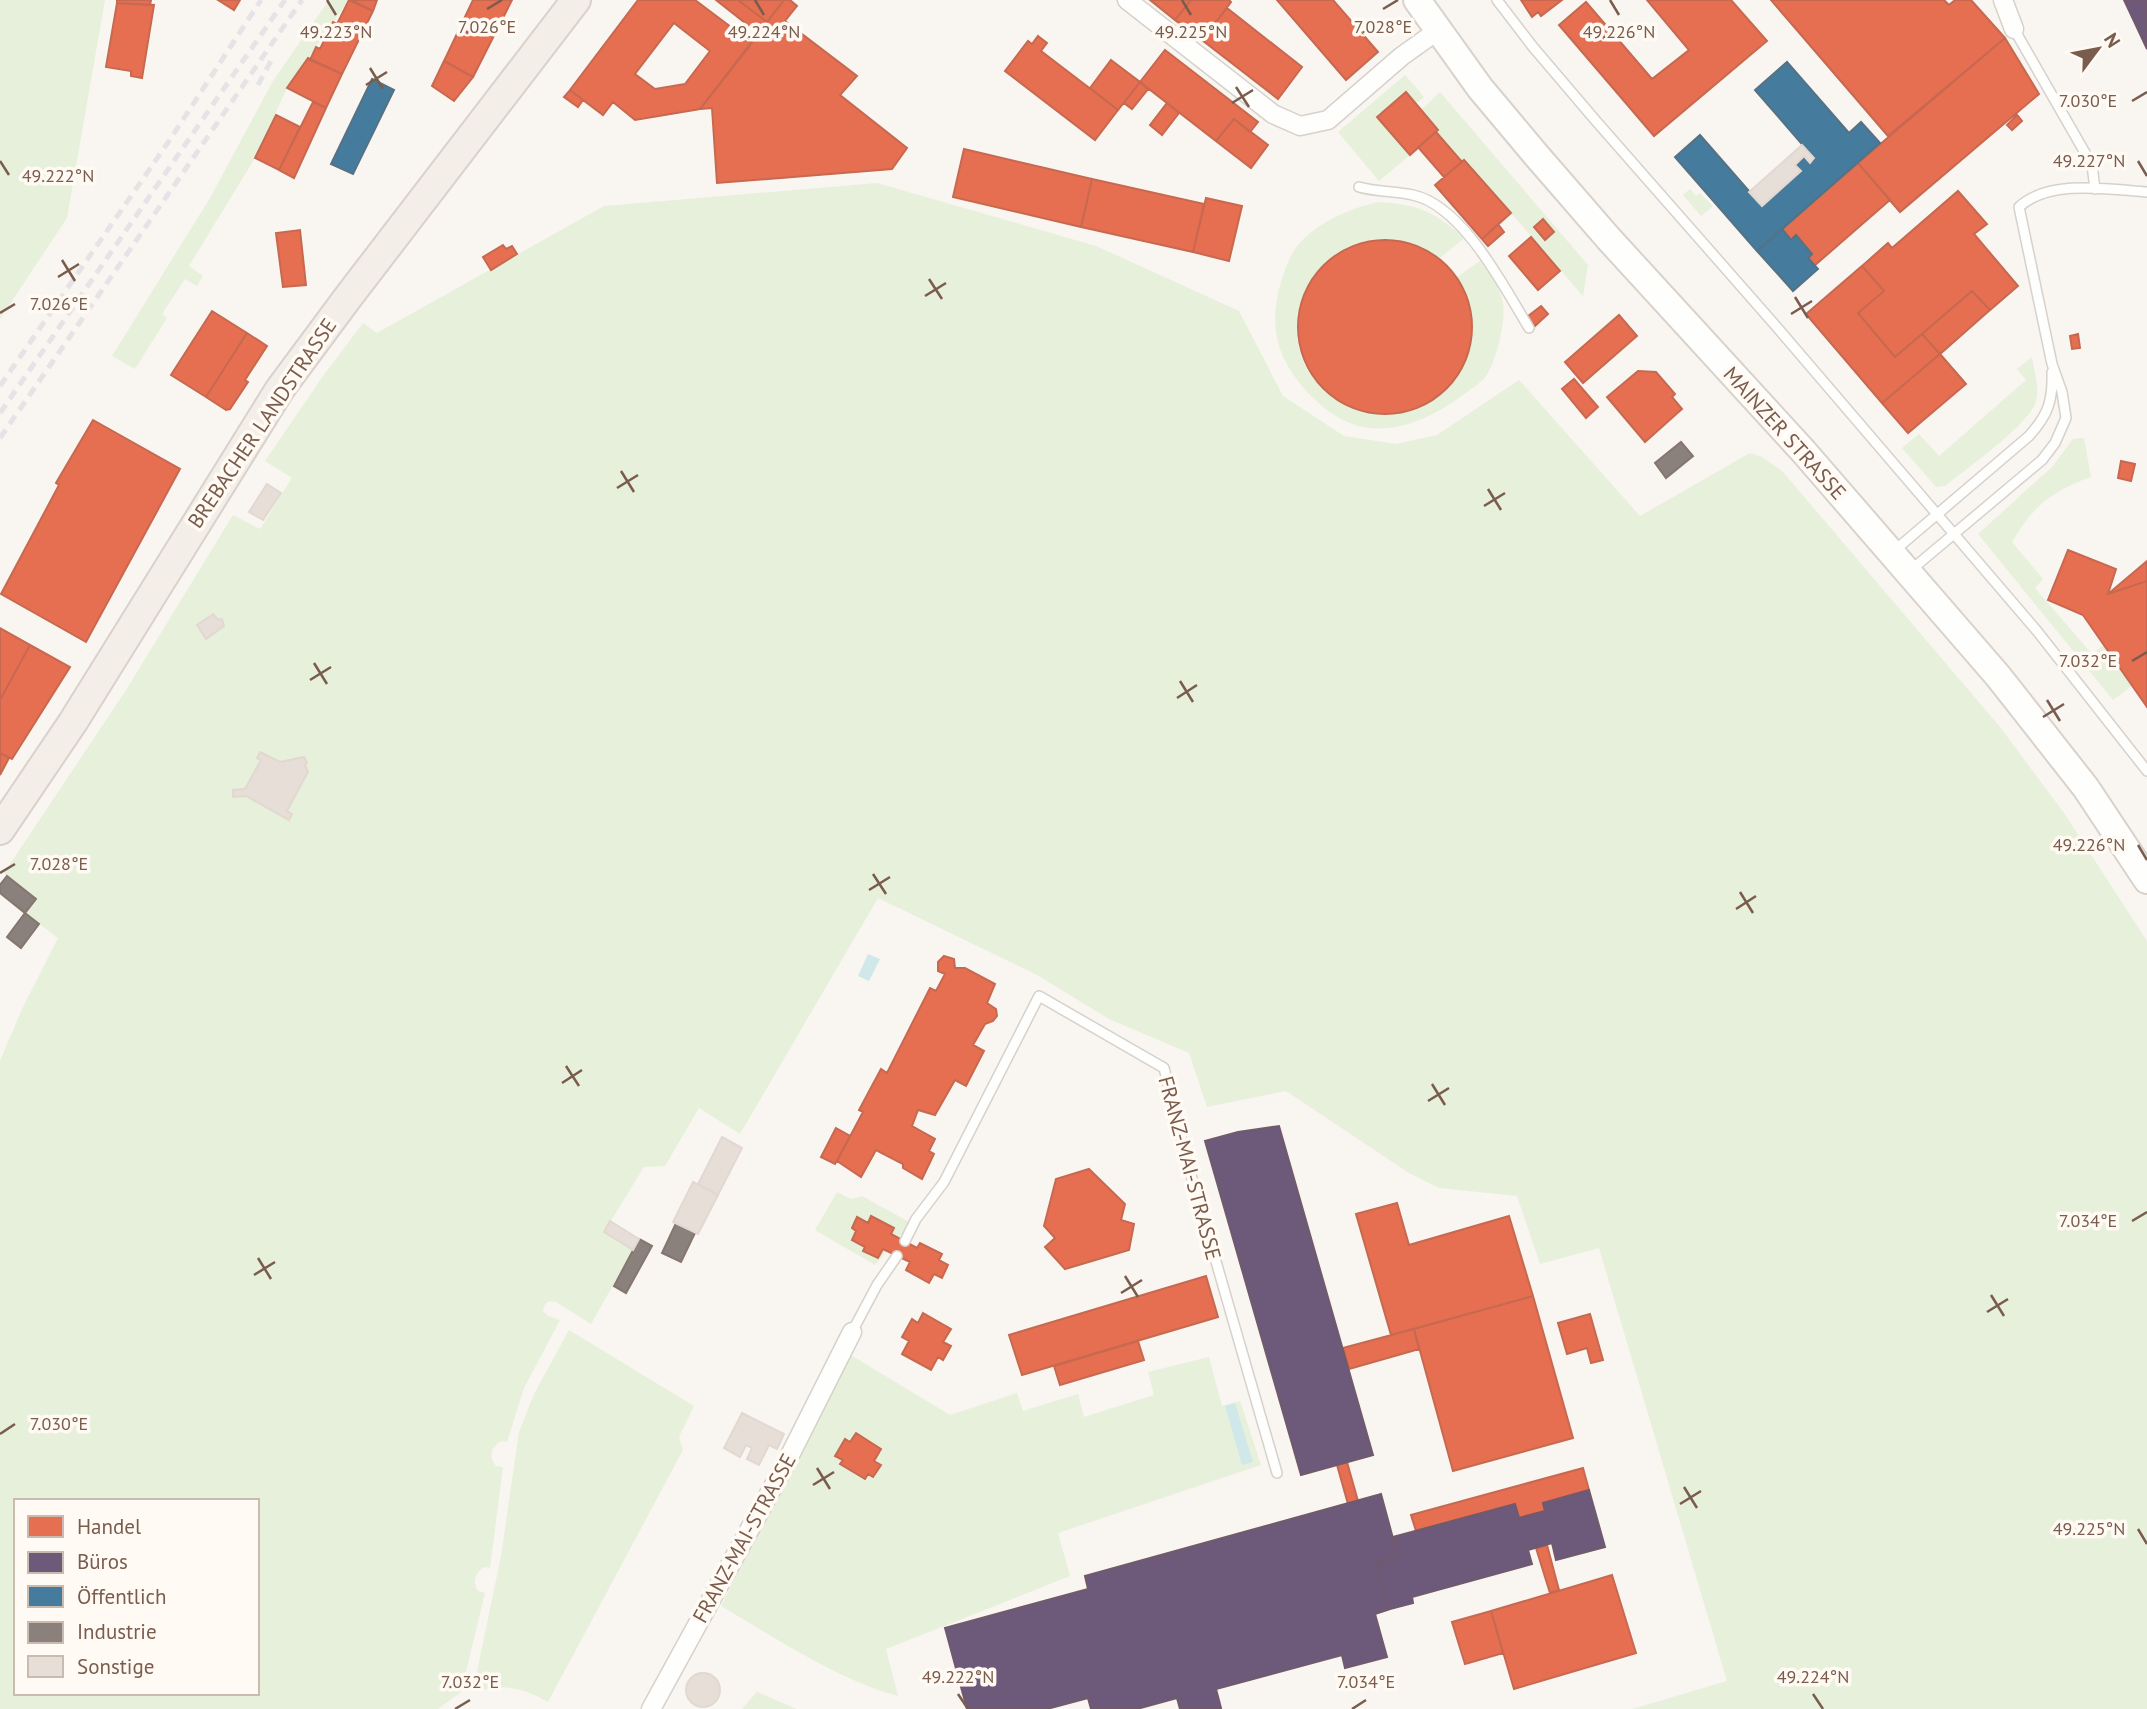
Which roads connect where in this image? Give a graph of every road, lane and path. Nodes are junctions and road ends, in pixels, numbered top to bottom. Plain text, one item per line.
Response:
1 (576, 0) edge
2 (1127, 0) edge
3 (1417, 0) edge
4 (1497, 0) edge
5 (2003, 0) edge
6 (2014, 29) joint
7 (1437, 31) junction
8 (1359, 187) dead end
9 (2095, 189) junction
10 (2147, 192) edge
11 (1529, 328) dead end
12 (2052, 364) junction
13 (1938, 514) junction
14 (1954, 533) junction
15 (1901, 562) junction
16 (2147, 771) edge
17 (0, 831) edge
18 (2146, 874) edge
19 (905, 1241) dead end
20 (897, 1256) dead end
21 (852, 1332) joint
22 (1277, 1473) dead end
23 (651, 1709) edge

1 - 17 main road, BREBACHER LANDSTRASSE
2 - 7 street
3 - 7 main road, MAINZER STRASSE
4 - 13 lane
5 - 6 street
6 - 9 lane
7 - 15 main road, MAINZER STRASSE
8 - 11 lane
9 - 10 lane
9 - 12 lane
12 - 13 lane
12 - 14 lane
13 - 14 lane
13 - 15 lane
14 - 15 lane
14 - 16 lane
15 - 18 main road, MAINZER STRASSE
19 - 22 lane, FRANZ-MAI-STRASSE
20 - 21 lane, FRANZ-MAI-STRASSE
21 - 23 street, FRANZ-MAI-STRASSE

